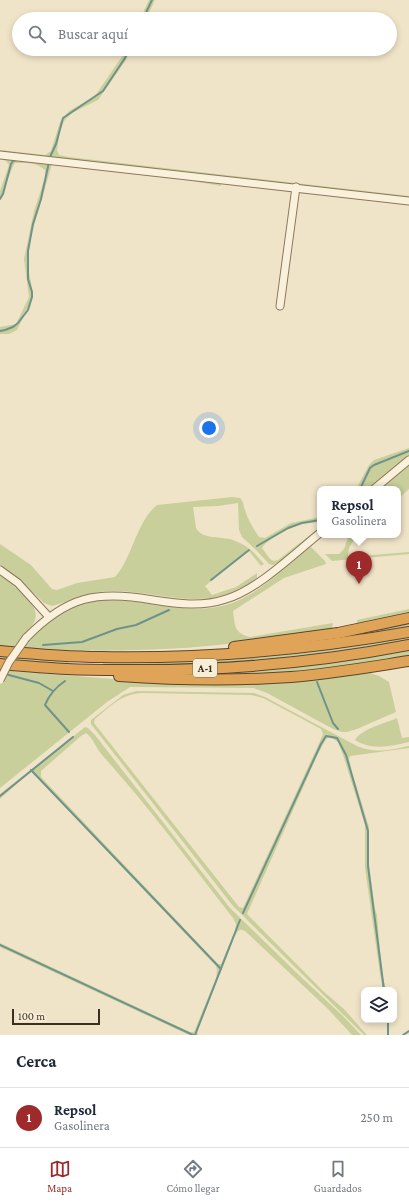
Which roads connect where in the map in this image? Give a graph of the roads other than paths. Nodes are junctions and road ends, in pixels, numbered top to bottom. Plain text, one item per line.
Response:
1 (0, 155) edge
2 (296, 188) junction
3 (409, 201) edge
4 (280, 306) dead end
5 (409, 460) edge
6 (378, 486) edge
7 (317, 535) edge
8 (0, 570) edge
9 (49, 617) junction
10 (409, 618) edge
11 (409, 632) edge
12 (409, 645) edge
13 (0, 651) edge
14 (161, 657) junction
15 (409, 661) edge
16 (0, 664) edge
17 (68, 669) junction
18 (0, 680) edge

1 - 2 street
2 - 3 street
2 - 4 street
5 - 6 street
7 - 9 street
8 - 9 street
9 - 18 street, bridge
10 - 14 highway
11 - 14 highway, A-1
12 - 17 highway, A-1
13 - 14 highway, A-1
15 - 17 highway
16 - 17 highway, A-1

